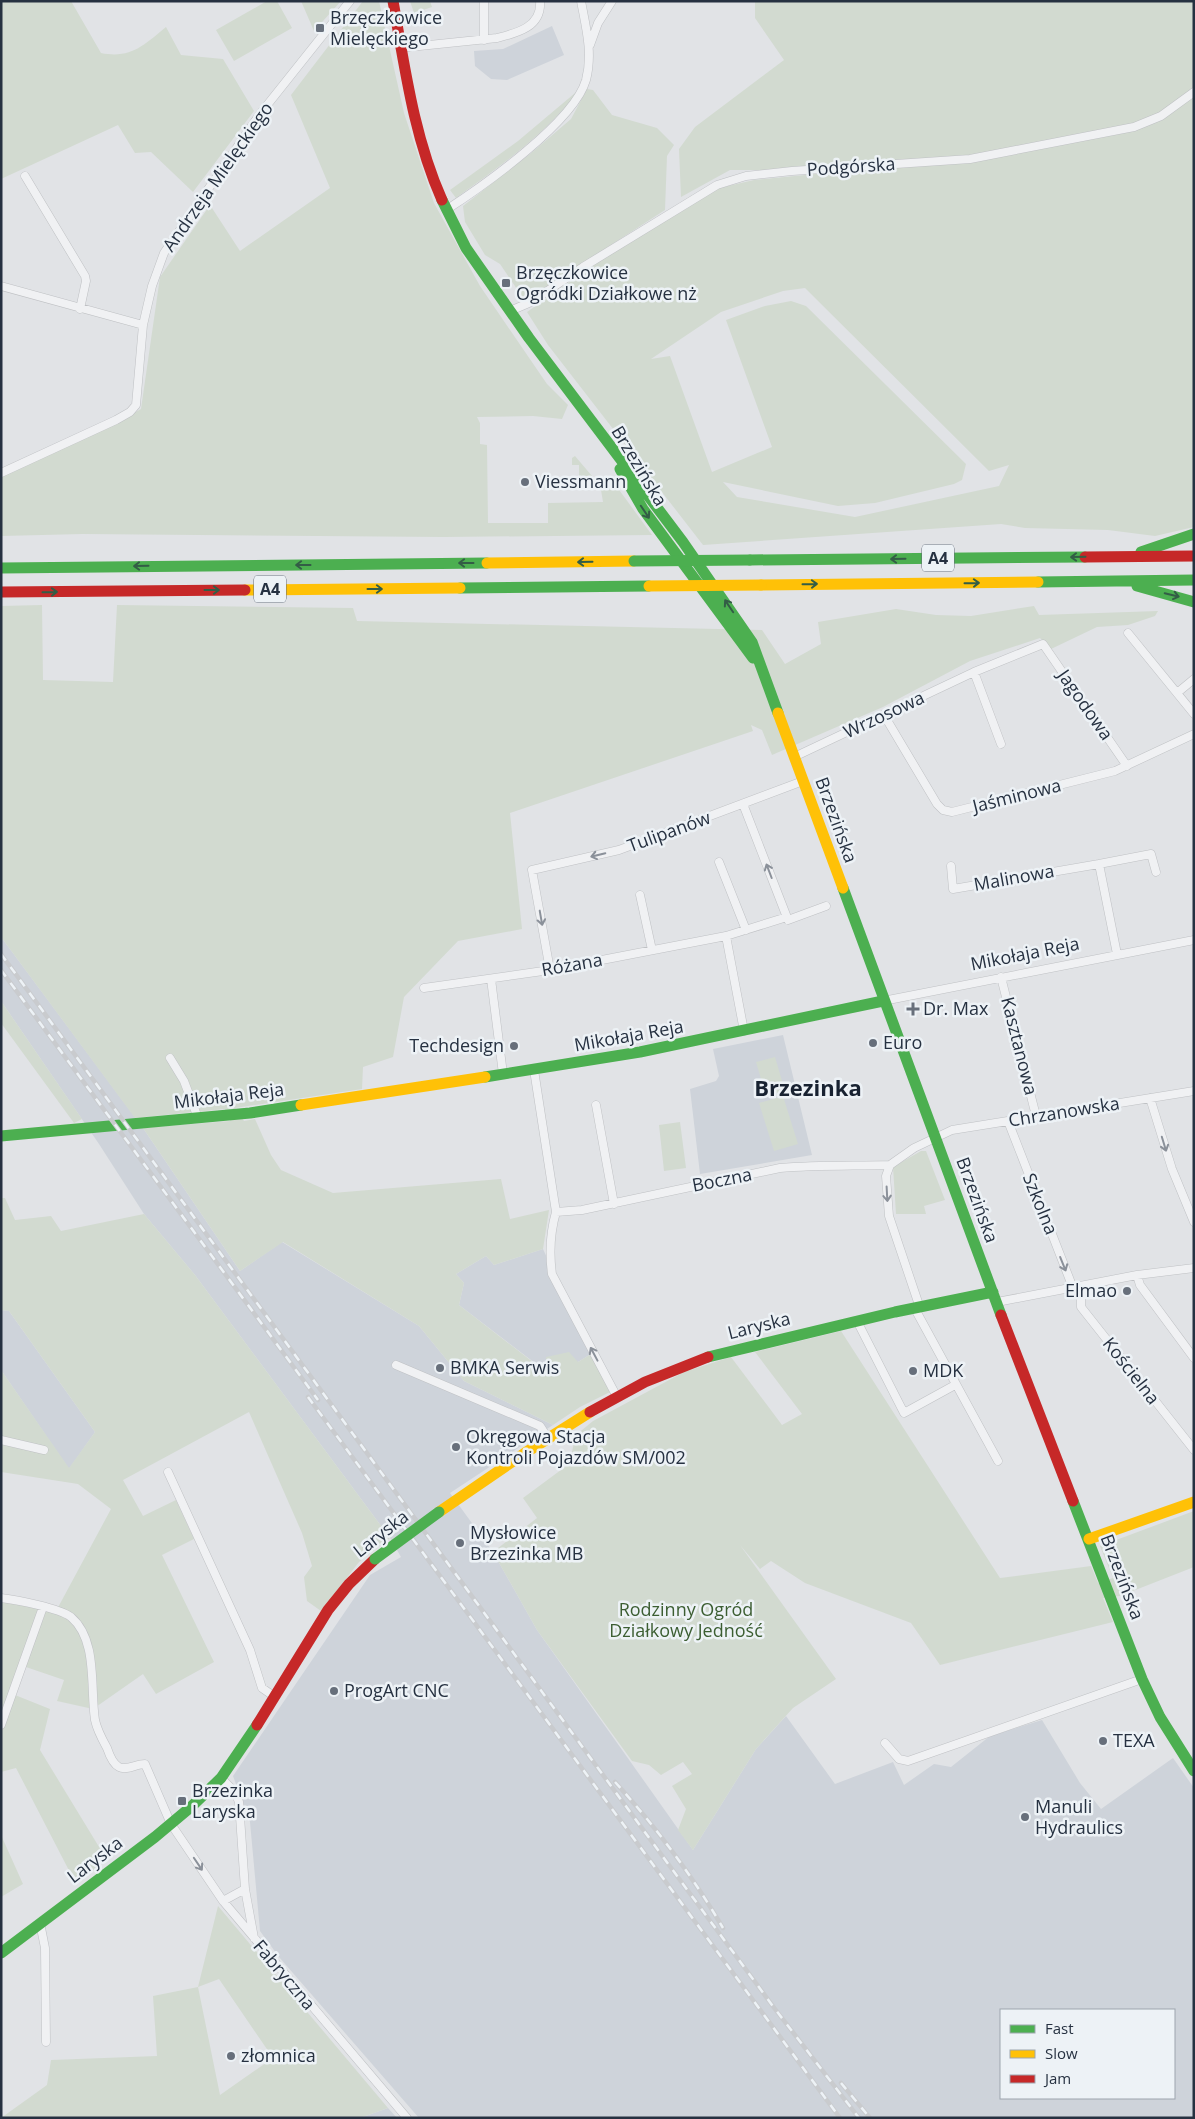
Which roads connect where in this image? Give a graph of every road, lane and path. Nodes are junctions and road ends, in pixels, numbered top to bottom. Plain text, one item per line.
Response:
1 (350, 1) edge
2 (394, 1) edge
3 (484, 1) edge
4 (540, 1) edge
5 (581, 1) edge
6 (612, 1) edge
7 (484, 40) junction
8 (590, 45) junction
9 (400, 48) junction
10 (1194, 92) edge
11 (25, 176) dead end
12 (446, 210) junction
13 (1, 286) edge
14 (80, 309) junction
15 (510, 311) junction
16 (143, 325) junction
17 (1, 473) edge
18 (1194, 534) edge
19 (1126, 556) junction
20 (1194, 556) edge
21 (1, 568) edge
22 (1194, 580) edge
23 (1116, 581) junction
24 (1, 592) edge
25 (1194, 602) edge
26 (1128, 633) dead end
27 (1042, 644) joint
28 (974, 672) junction
29 (1194, 679) edge
30 (1176, 693) junction
31 (1194, 714) edge
32 (884, 715) junction
33 (1194, 734) edge
34 (1002, 744) dead end
35 (794, 757) junction
36 (1127, 766) junction
37 (803, 781) junction
38 (743, 804) junction
39 (719, 862) dead end
40 (1098, 864) junction
41 (951, 866) dead end
42 (1156, 872) dead end
43 (640, 895) dead end
44 (826, 906) dead end
45 (788, 919) junction
46 (746, 930) junction
47 (726, 936) junction
48 (1194, 940) edge
49 (652, 950) junction
50 (1117, 954) junction
51 (550, 970) junction
52 (1001, 977) junction
53 (491, 979) junction
54 (424, 988) dead end
55 (883, 1001) junction
56 (744, 1031) junction
57 (170, 1058) dead end
58 (534, 1070) junction
59 (503, 1074) junction
60 (1194, 1090) edge
61 (1150, 1098) junction
62 (596, 1105) dead end
63 (1036, 1116) junction
64 (203, 1118) junction
65 (1008, 1121) junction
66 (1, 1136) edge
67 (935, 1137) junction
68 (890, 1165) junction
69 (614, 1204) junction
70 (556, 1212) junction
71 (1194, 1222) edge
72 (1194, 1268) edge
73 (1137, 1275) junction
74 (1081, 1286) junction
75 (1073, 1288) junction
76 (995, 1297) junction
77 (918, 1308) junction
78 (857, 1321) junction
79 (1194, 1358) edge
80 (396, 1365) dead end
81 (955, 1385) junction
82 (617, 1397) junction
83 (547, 1437) junction
84 (1, 1440) edge
85 (44, 1450) dead end
86 (1194, 1450) edge
87 (998, 1461) dead end
88 (168, 1472) dead end
89 (1194, 1502) edge
90 (1089, 1539) junction
91 (1, 1598) edge
92 (43, 1607) junction
93 (1142, 1679) junction
94 (275, 1696) junction
95 (1, 1725) edge
96 (885, 1743) dead end
97 (1194, 1771) edge
98 (221, 1778) junction
99 (171, 1824) junction
100 (245, 1889) junction
101 (223, 1901) junction
102 (40, 1923) junction
103 (255, 1941) junction
104 (1, 1953) edge
105 (46, 2042) dead end
106 (407, 2118) edge

1 - 16 street, Andrzeja Mielęckiego
2 - 9 main road, Brzezińska
3 - 7 street
4 - 7 street
5 - 8 street
6 - 8 street
7 - 9 street
8 - 12 street
9 - 12 main road, Brzezińska
10 - 15 street, Podgórska
11 - 14 street
12 - 15 main road, Brzezińska
13 - 14 street
14 - 16 street
15 - 35 main road, Brzezińska
16 - 17 street, Andrzeja Mielęckiego
18 - 19 main road
19 - 20 main road, A4
19 -> 21 main road, A4, bridge
22 - 23 main road, A4
24 -> 23 main road, A4, bridge
23 -> 25 main road
26 - 30 street
27 - 28 street, Wrzosowa
27 - 36 street, Jagodowa
28 - 32 street, Wrzosowa
28 - 34 street
29 - 30 street
30 - 31 street
32 - 35 street, Wrzosowa
32 - 36 street, Jaśminowa
33 - 36 street, Jaśminowa
35 - 37 main road, Brzezińska
37 - 38 street, Tulipanów
37 - 55 main road, Brzezińska
45 -> 38 street
38 -> 51 street, Tulipanów
39 - 46 street
40 - 41 street, Malinowa
40 - 42 street, Malinowa
40 - 50 street
43 - 49 street
44 - 45 street, Różana
45 - 46 street, Różana
46 - 47 street, Różana
47 - 49 street, Różana
47 - 56 street
48 - 50 street, Mikołaja Reja
49 - 51 street, Różana
50 - 52 street, Mikołaja Reja
51 - 53 street, Różana
52 - 55 street, Mikołaja Reja
52 - 63 street, Kasztanowa
53 - 54 street, Różana
53 - 59 street
55 - 56 main road, Mikołaja Reja
55 - 67 main road, Brzezińska
56 - 58 main road, Mikołaja Reja
57 - 64 street
58 - 59 main road, Mikołaja Reja
58 - 70 street
59 - 64 main road, Mikołaja Reja
60 - 61 street, Chrzanowska
61 - 63 street, Chrzanowska
61 -> 71 street
62 - 69 street
63 - 65 street, Chrzanowska
64 - 66 main road, Mikołaja Reja
65 - 67 street, Chrzanowska
65 -> 75 street, Szkolna
67 - 68 street, Chrzanowska
67 - 76 main road, Brzezińska
68 - 69 street, Boczna
68 -> 77 street
69 - 70 street, Boczna
82 -> 70 street
72 - 73 street
73 - 74 street
73 - 79 street
74 - 75 street
74 - 86 street, Kościelna
75 - 76 street
76 - 77 main road, Laryska
76 - 90 main road, Brzezińska
77 - 78 main road, Laryska
77 - 81 street
78 - 81 street
78 - 82 main road, Laryska
80 - 83 street
81 - 87 street
82 - 83 main road, Laryska
83 - 94 main road, Laryska, bridge
84 - 85 street
88 - 94 street
89 - 90 main road
90 - 93 main road, Brzezińska
91 - 92 street
92 - 95 street
92 - 99 street
93 - 96 street
93 - 97 main road, Brzezińska
94 - 98 main road, Laryska
98 - 99 main road, Laryska
98 - 100 street
99 -> 101 street, Fabryczna
99 - 102 main road, Laryska
100 - 101 street
100 - 103 street
101 - 103 street, Fabryczna
102 - 104 main road, Laryska
102 - 105 street
103 - 106 street, Fabryczna

